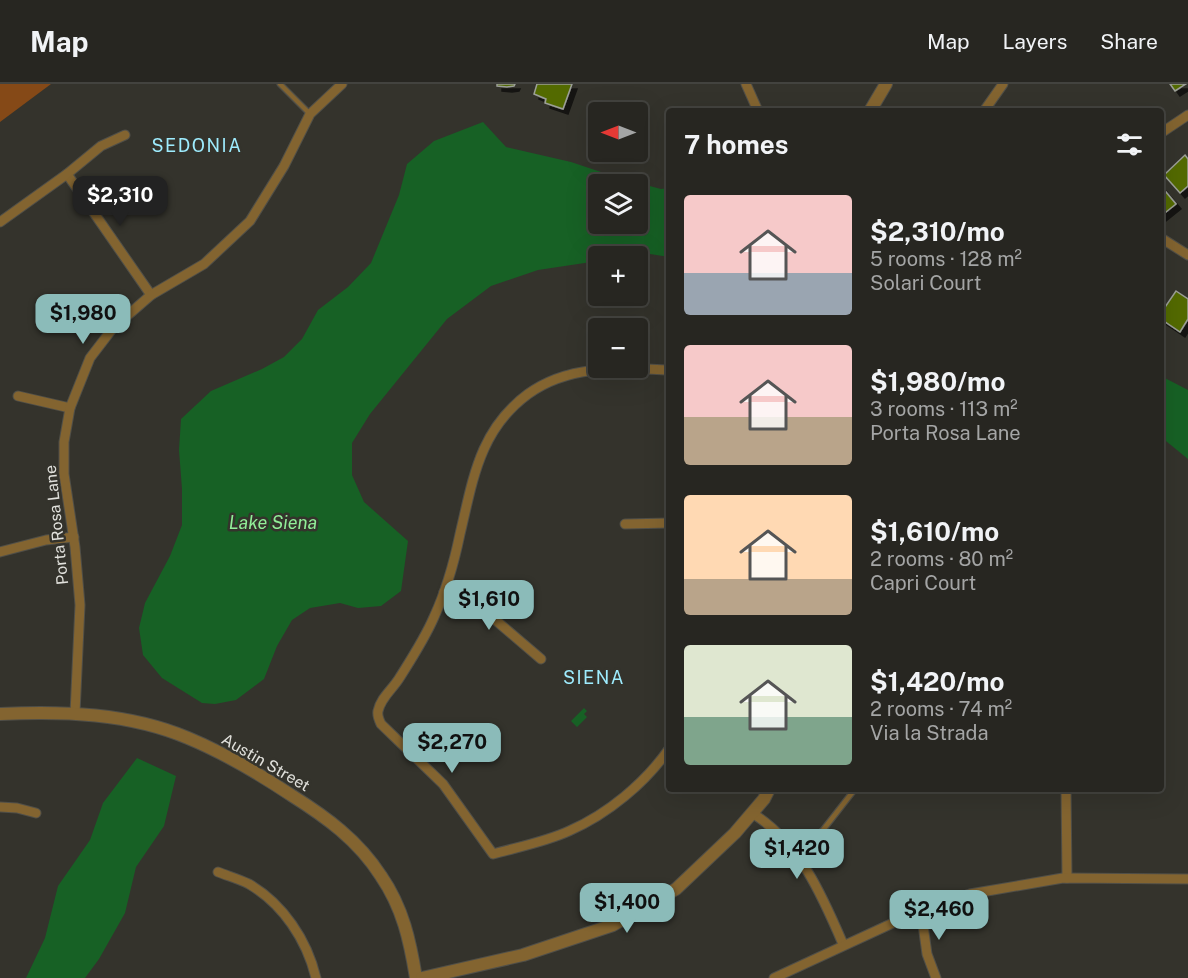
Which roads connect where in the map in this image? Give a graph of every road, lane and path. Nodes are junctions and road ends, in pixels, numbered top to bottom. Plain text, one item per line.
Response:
1 (280, 84) edge
2 (342, 84) edge
3 (746, 84) edge
4 (886, 84) edge
5 (1003, 84) edge
6 (757, 108) edge
7 (872, 108) edge
8 (986, 108) edge
9 (310, 114) junction
10 (1188, 115) edge
11 (1164, 131) edge
12 (125, 135) dead end
13 (67, 174) junction
14 (0, 222) edge
15 (1164, 240) edge
16 (1188, 255) edge
17 (151, 295) junction
18 (666, 370) edge
19 (18, 396) dead end
20 (70, 408) junction
21 (666, 523) edge
22 (624, 525) dead end
23 (74, 537) junction
24 (0, 552) edge
25 (444, 592) junction
26 (541, 659) dead end
27 (75, 713) junction
28 (0, 714) edge
29 (666, 752) edge
30 (768, 792) edge
31 (853, 792) edge
32 (1066, 792) edge
33 (0, 807) edge
34 (36, 813) dead end
35 (752, 813) junction
36 (795, 852) junction
37 (218, 872) dead end
38 (1067, 878) junction
39 (1188, 879) edge
40 (921, 910) junction
41 (843, 944) junction
42 (791, 974) edge
43 (316, 978) edge
44 (416, 978) edge
45 (422, 978) edge
46 (774, 978) edge
47 (936, 978) edge

1 - 9 lane
2 - 9 street, Porta Rosa Lane
3 - 6 street
4 - 7 street
5 - 8 street
9 - 17 street, Porta Rosa Lane
10 - 11 street
12 - 13 street
13 - 14 street
13 - 17 street
15 - 16 street
17 - 20 street, Porta Rosa Lane
18 - 25 street
19 - 20 street
20 - 23 street, Porta Rosa Lane
21 - 22 street
23 - 24 street
23 - 27 street, Porta Rosa Lane
25 - 26 street
25 - 29 street
27 - 28 street, Austin Street
27 - 44 street, Austin Street
30 - 35 street
31 - 36 lane
32 - 38 street
33 - 34 street
35 - 36 street
35 - 45 street
36 - 41 street
37 - 43 street
38 - 39 street
38 - 40 street
40 - 41 street
40 - 47 street
41 - 42 street
42 - 46 street

